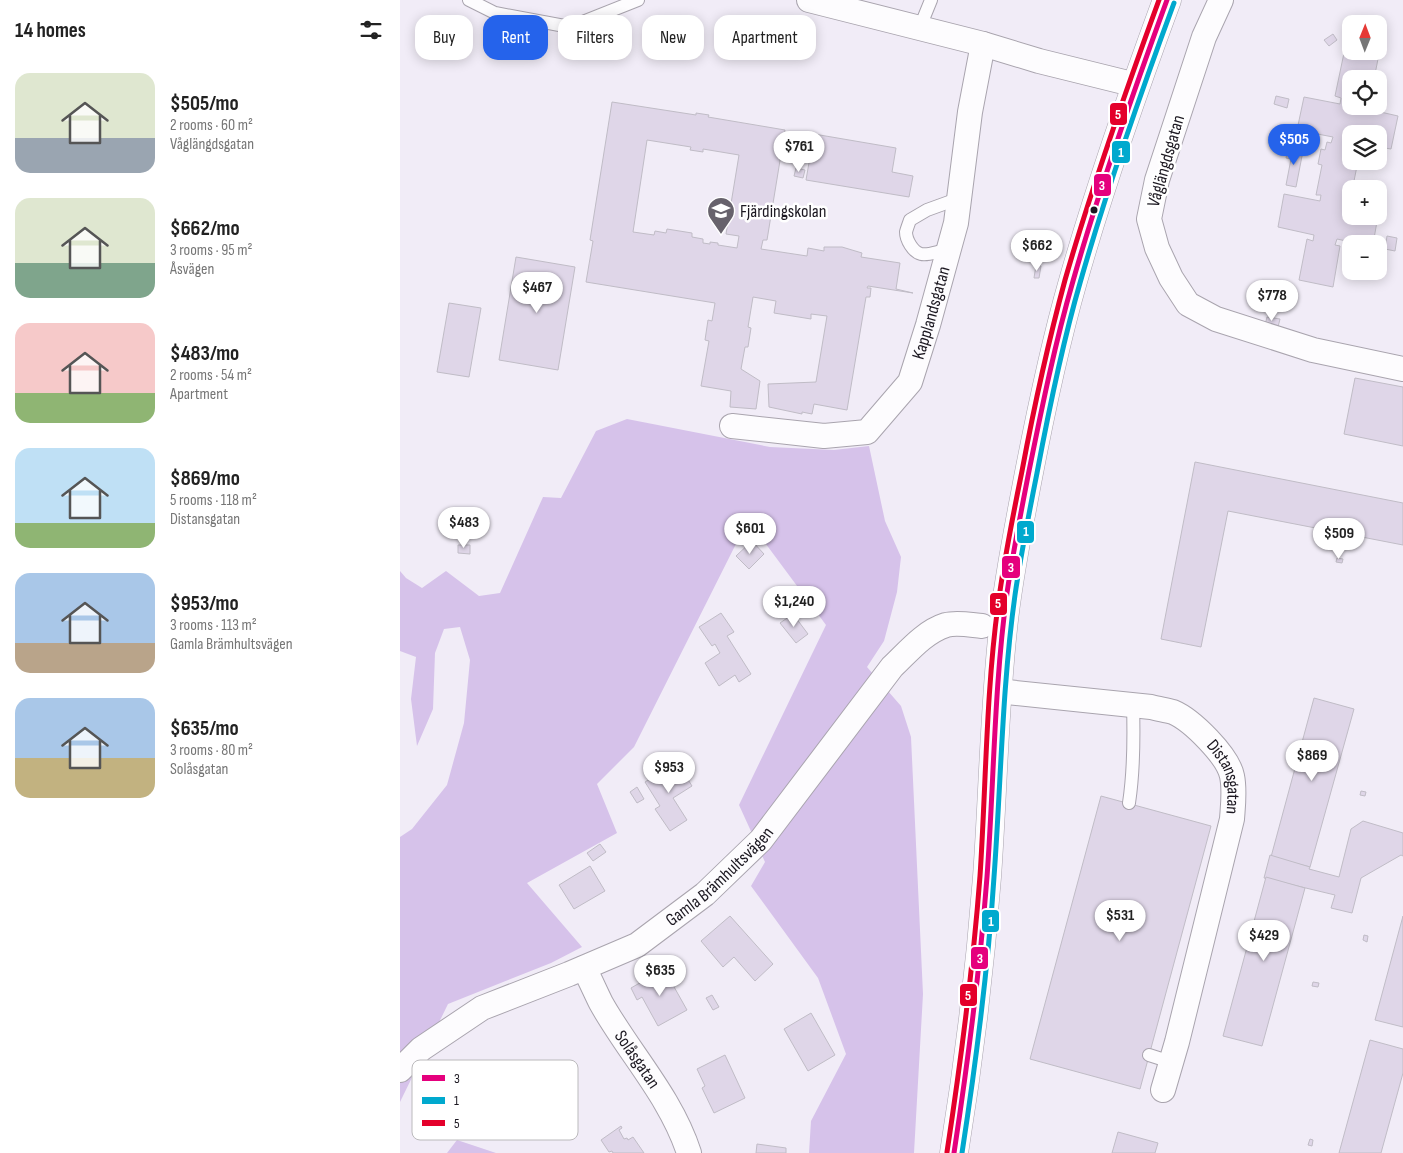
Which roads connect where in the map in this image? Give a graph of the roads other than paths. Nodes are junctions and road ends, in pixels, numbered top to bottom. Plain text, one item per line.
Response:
1 (469, 0) edge
2 (638, 0) edge
3 (809, 0) edge
4 (931, 0) edge
5 (1167, 0) edge
6 (1221, 0) edge
7 (920, 28) junction
8 (983, 44) junction
9 (1136, 84) junction
10 (960, 198) junction
11 (949, 250) junction
12 (1403, 369) edge
13 (732, 426) dead end
14 (982, 626) dead end
15 (997, 691) junction
16 (1133, 704) junction
17 (1129, 803) dead end
18 (584, 968) junction
19 (1149, 1056) dead end
20 (1171, 1062) junction
21 (400, 1070) edge
22 (1162, 1090) dead end
23 (689, 1153) edge
24 (954, 1153) edge

1 - 2 lane
3 - 7 street
4 - 7 lane
5 - 9 street
6 - 12 street, Våglängdsgatan
7 - 8 street
8 - 9 street
8 - 10 street, Kapplandsgatan
9 - 15 street
10 - 11 street, Kapplandsgatan
10 - 11 lane
11 - 13 street, Kapplandsgatan
14 - 18 street, Gamla Brämhultsvägen
15 - 16 street, Distansgatan
15 - 24 street
16 - 17 lane
16 - 20 street, Distansgatan
18 - 21 street, Gamla Brämhultsvägen
18 - 23 street, Solåsgatan
19 - 20 lane
20 - 22 street, Distansgatan

